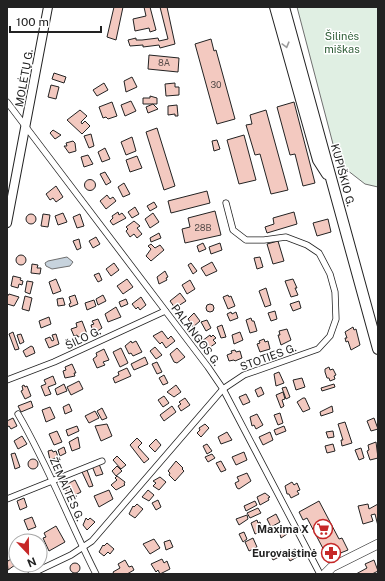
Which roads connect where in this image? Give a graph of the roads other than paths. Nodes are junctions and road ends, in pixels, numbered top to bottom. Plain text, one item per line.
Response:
1 (48, 7) edge
2 (275, 7) edge
3 (284, 7) edge
4 (7, 102) edge
5 (26, 128) junction
6 (333, 184) junction
7 (226, 203) dead end
8 (7, 223) edge
9 (165, 311) junction
10 (378, 349) edge
11 (7, 380) edge
12 (223, 389) junction
13 (18, 414) dead end
14 (102, 461) dead end
15 (51, 481) junction
16 (7, 499) edge
17 (378, 544) edge
18 (83, 548) junction
19 (378, 550) edge
20 (31, 574) edge
21 (96, 574) edge
22 (320, 574) edge
23 (325, 574) edge
24 (330, 574) edge

1 - 5 street, MOLĖTŲ G.
2 -> 6 highway
3 - 6 highway, KUPIŠKIO G.
4 - 5 street, PALANGOS G.
5 - 8 street, MOLĖTŲ G.
5 - 9 street, PALANGOS G.
6 - 10 highway, KUPIŠKIO G.
7 - 12 street, STOTIES G.
9 - 11 street, ŠILO G.
9 - 12 street, PALANGOS G.
12 - 18 street, STOTIES G.
12 - 22 street, PALANGOS G.
13 - 15 street, ŽEMAITĖS G.
14 - 15 street
15 - 16 street
15 - 18 street, ŽEMAITĖS G.
17 - 23 main road
18 - 20 street, STOTIES G.
18 - 21 street, ŽEMAITĖS G.
19 - 24 main road

